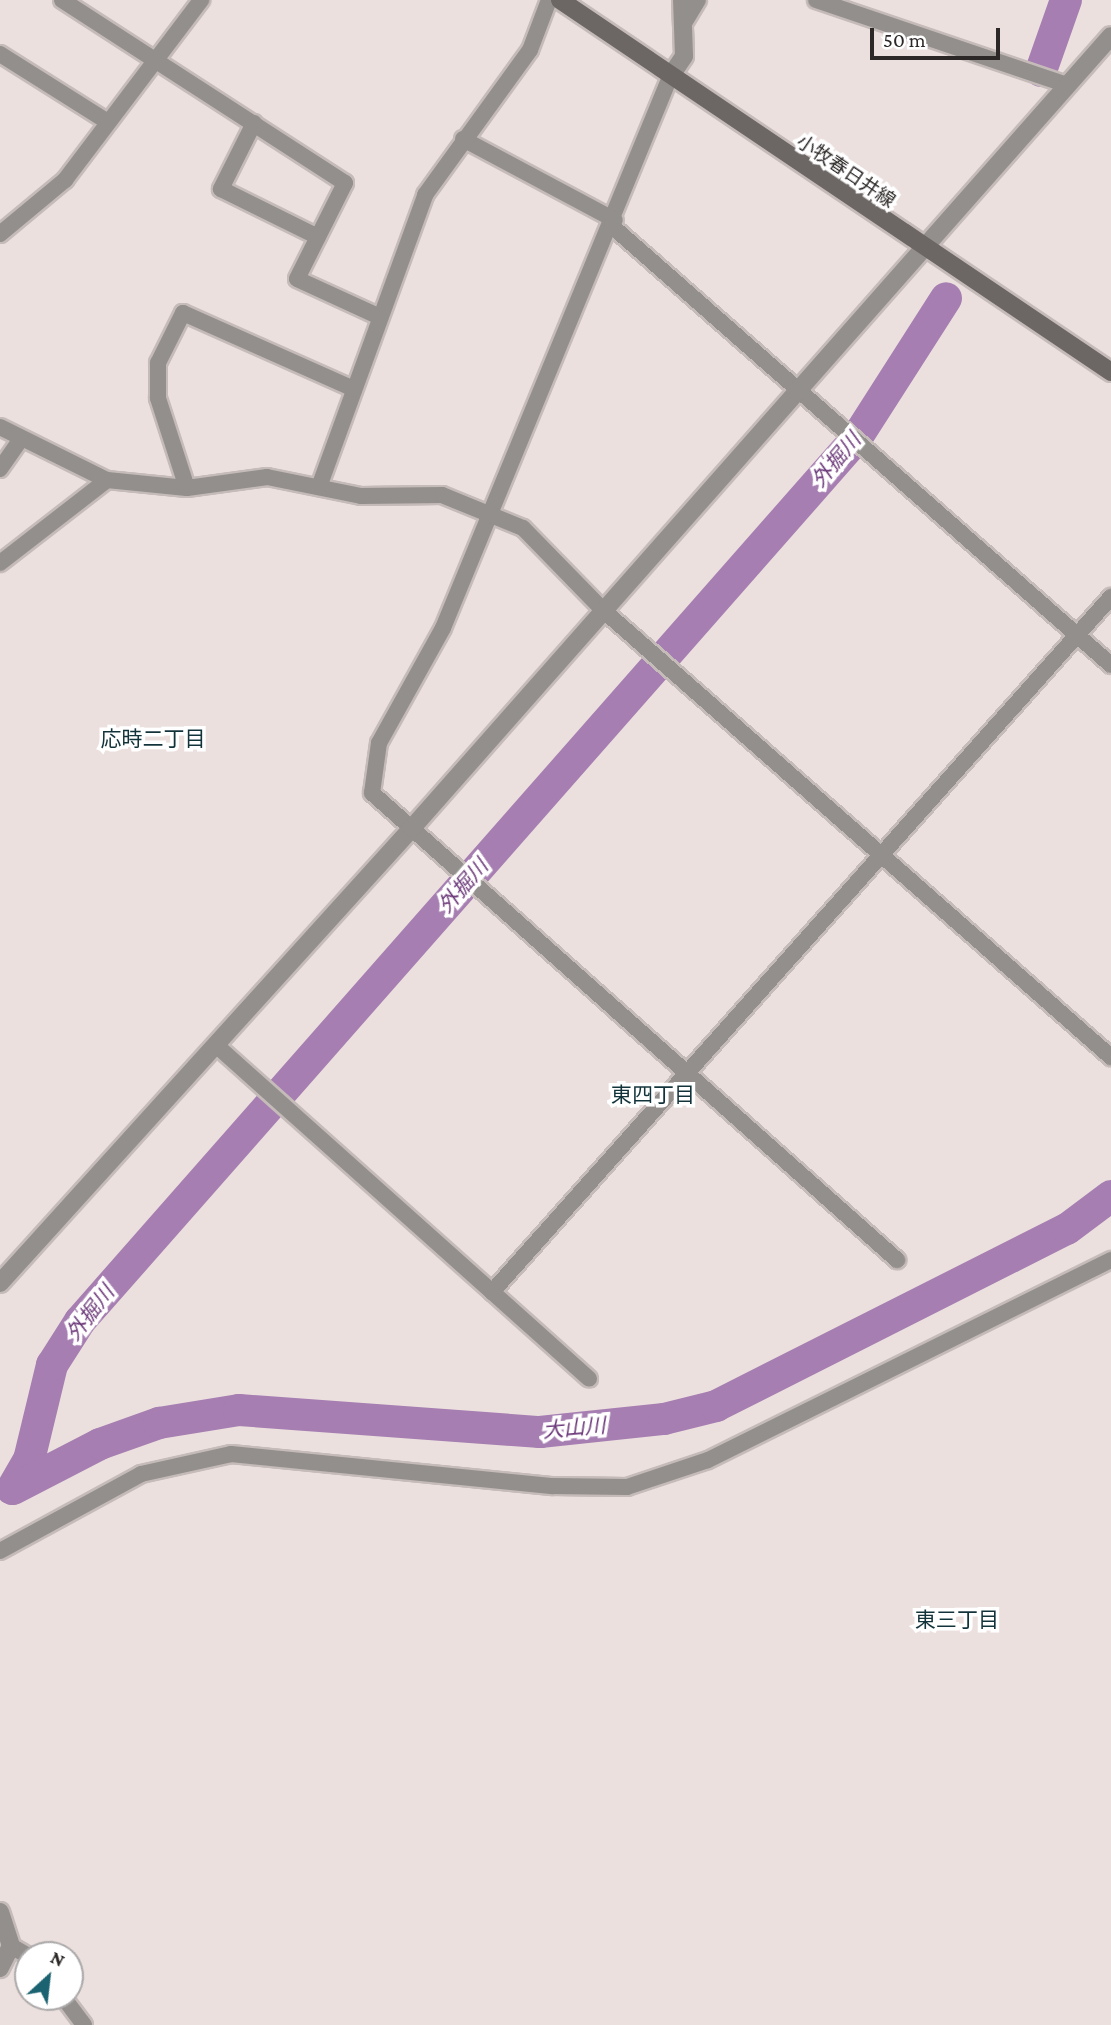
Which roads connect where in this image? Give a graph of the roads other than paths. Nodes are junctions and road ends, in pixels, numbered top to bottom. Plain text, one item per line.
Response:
1 (62, 0) edge
2 (549, 0) edge
3 (560, 0) edge
4 (682, 0) edge
5 (698, 0) edge
6 (816, 0) edge
7 (198, 1) edge
8 (686, 20) junction
9 (1111, 36) edge
10 (0, 54) edge
11 (160, 61) junction
12 (670, 77) junction
13 (1067, 85) junction
14 (108, 122) junction
15 (254, 123) junction
16 (463, 139) junction
17 (614, 223) junction
18 (0, 234) edge
19 (318, 237) junction
20 (922, 248) junction
21 (380, 317) junction
22 (1111, 372) edge
23 (354, 388) junction
24 (798, 389) junction
25 (0, 427) edge
26 (21, 439) junction
27 (0, 469) edge
28 (107, 480) junction
29 (319, 487) junction
30 (187, 488) junction
31 (490, 512) junction
32 (0, 563) edge
33 (1111, 597) edge
34 (603, 610) junction
35 (1077, 635) junction
36 (1111, 665) edge
37 (412, 828) junction
38 (883, 856) junction
39 (218, 1046) junction
40 (1111, 1057) edge
41 (687, 1074) junction
42 (897, 1260) dead end
43 (1111, 1260) edge
44 (0, 1283) edge
45 (492, 1292) junction
46 (589, 1379) dead end
47 (0, 1551) edge
48 (0, 1912) edge
49 (11, 1946) junction
50 (14, 1948) edge
51 (0, 1968) edge

1 - 11 street
2 - 16 street
3 - 12 main road, 小牧春日井線
4 - 8 street
5 - 8 street
6 - 13 street
7 - 11 street
8 - 12 street
9 - 13 street
10 - 14 street
11 - 14 street
11 - 15 street
12 - 17 street
12 - 20 main road, 小牧春日井線
13 - 20 street
14 - 18 street
15 - 19 street
15 - 19 street
16 - 17 street
16 - 21 street
17 - 24 street
17 - 31 street
19 - 21 street
20 - 22 main road, 小牧春日井線
20 - 24 street
21 - 23 street
23 - 29 street
23 - 30 street
24 - 34 street
24 - 35 street
25 - 26 street
26 - 27 street
26 - 28 street
28 - 30 street
28 - 32 street
29 - 30 street
29 - 31 street
31 - 34 street
31 - 37 street
33 - 35 street
34 - 37 street
34 - 38 street
35 - 36 street
35 - 38 street
37 - 39 street
37 - 41 street
38 - 40 street
38 - 41 street
39 - 44 street
39 - 45 street
41 - 42 street
41 - 45 street
43 - 47 street
45 - 46 street
48 - 49 street
49 - 50 street
49 - 51 street

